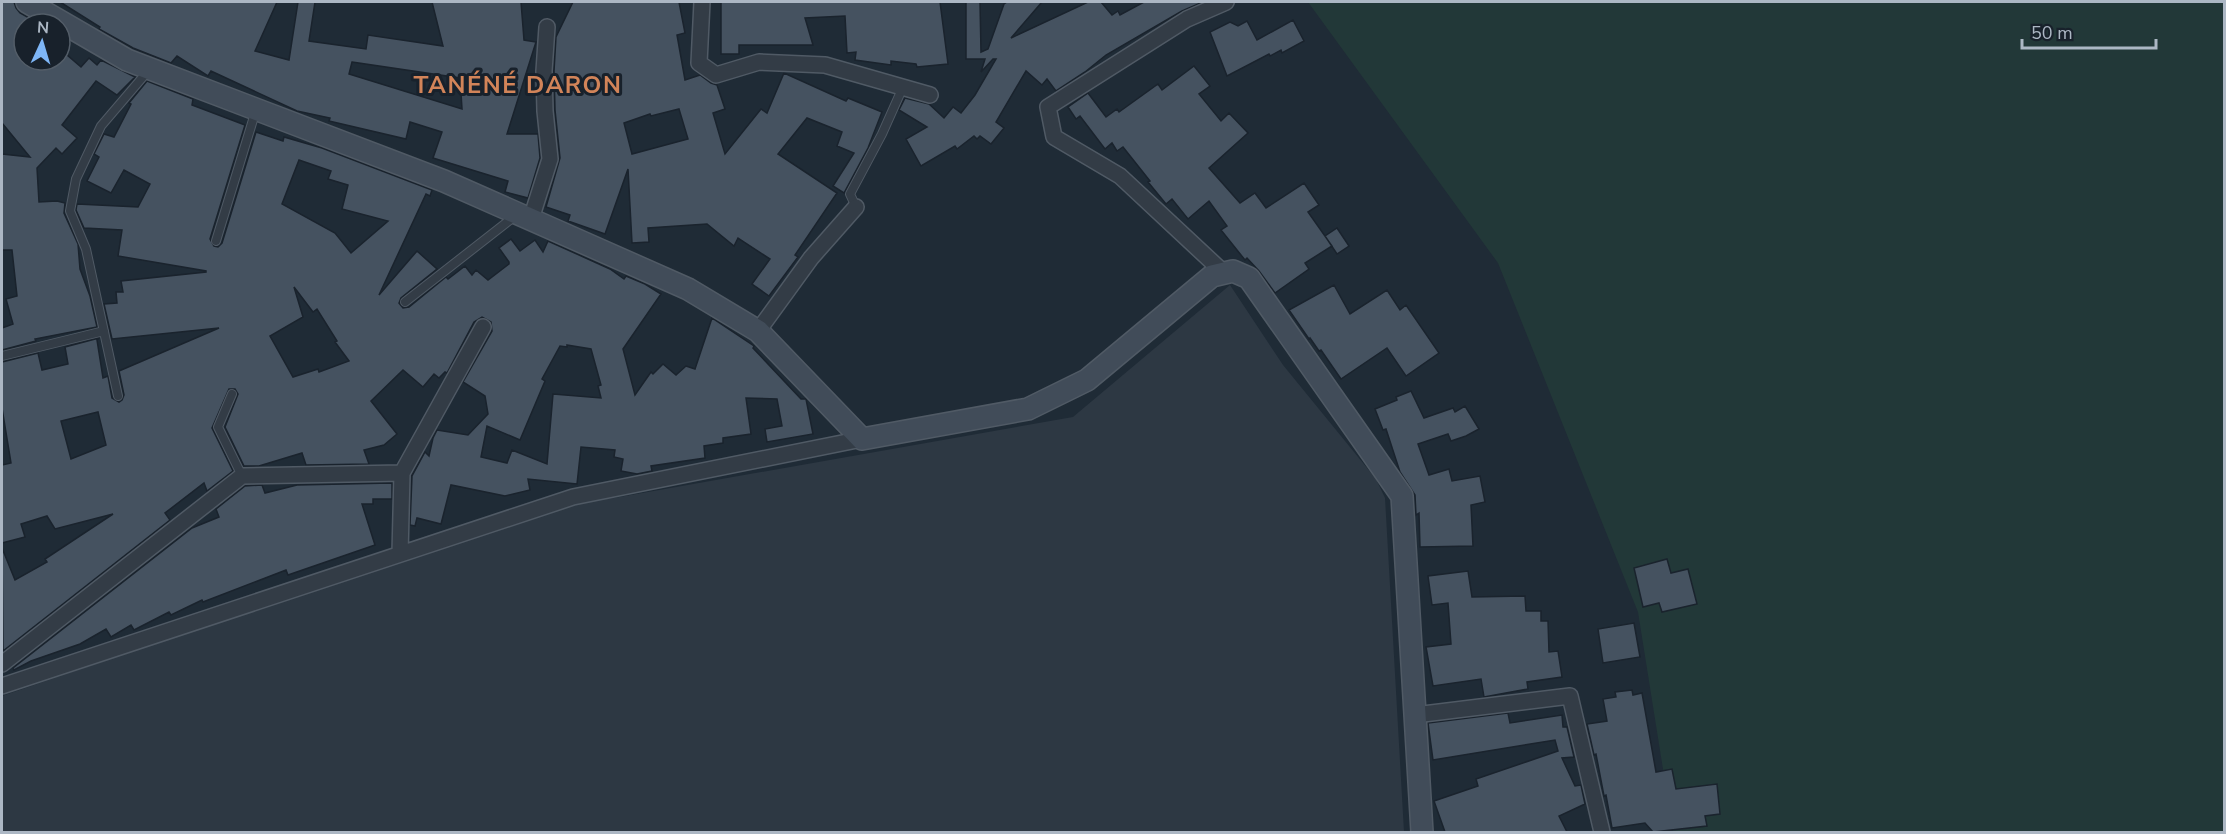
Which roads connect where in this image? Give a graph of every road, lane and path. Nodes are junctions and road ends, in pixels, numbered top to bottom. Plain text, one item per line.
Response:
1 (27, 2) edge
2 (702, 2) edge
3 (1226, 2) edge
4 (547, 27) dead end
5 (150, 69) junction
6 (903, 87) junction
7 (930, 95) dead end
8 (256, 109) junction
9 (856, 207) joint
10 (525, 216) junction
11 (216, 241) dead end
12 (1224, 273) junction
13 (405, 302) dead end
14 (483, 327) dead end
15 (104, 331) junction
16 (758, 331) junction
17 (2, 356) edge
18 (232, 394) dead end
19 (118, 396) dead end
20 (862, 439) junction
21 (402, 473) junction
22 (242, 476) junction
23 (400, 554) junction
24 (2, 664) edge
25 (2, 686) edge
26 (1415, 715) junction
27 (1422, 832) edge
28 (1602, 832) edge

1 - 5 street
2 - 6 street
3 - 12 street
4 - 10 street
5 - 8 street
5 - 15 lane
6 - 7 street
6 - 9 lane
8 - 10 street
8 - 11 lane
9 - 16 street
10 - 13 lane
10 - 16 street
12 - 20 street
12 - 26 street
14 - 21 street
15 - 17 lane
15 - 19 lane
16 - 20 street
18 - 22 lane
20 - 23 street
21 - 22 street
21 - 23 street
22 - 24 street
23 - 25 street
26 - 27 street
26 - 28 street

